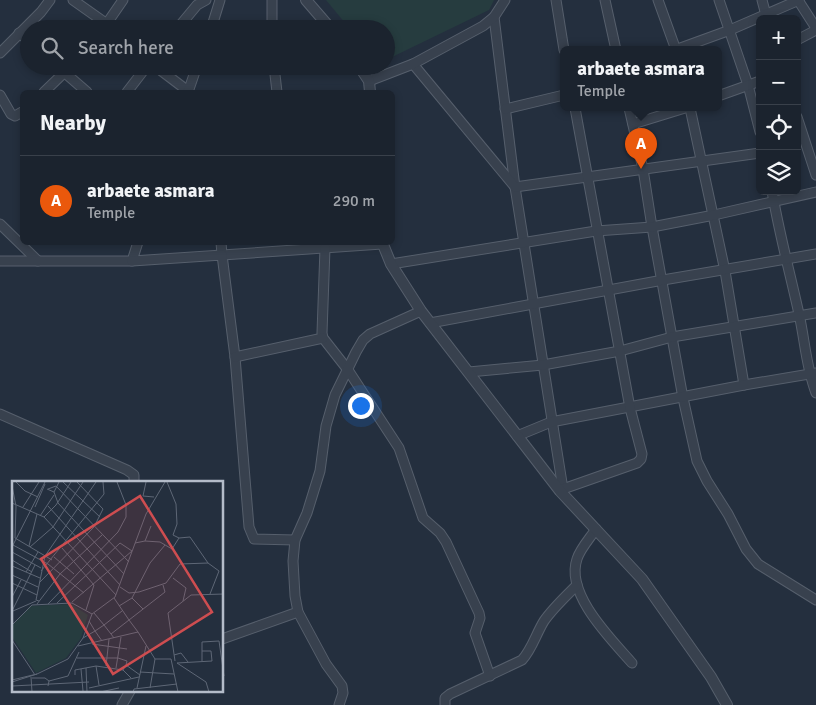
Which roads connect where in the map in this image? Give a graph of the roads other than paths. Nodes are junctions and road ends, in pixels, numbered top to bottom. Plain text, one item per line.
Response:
1 (50, 0) edge
2 (73, 0) edge
3 (123, 0) edge
4 (220, 0) edge
5 (272, 0) edge
6 (306, 0) edge
7 (505, 0) edge
8 (556, 0) edge
9 (604, 0) edge
10 (658, 0) edge
11 (719, 0) edge
12 (762, 0) edge
13 (798, 0) edge
14 (198, 2) edge
15 (766, 15) edge
16 (771, 15) edge
17 (494, 17) junction
18 (33, 20) edge
19 (99, 20) edge
20 (112, 20) edge
21 (185, 20) edge
22 (213, 20) edge
23 (272, 20) edge
24 (323, 20) edge
25 (756, 21) edge
26 (816, 29) edge
27 (730, 30) junction
28 (19, 33) edge
29 (801, 38) edge
30 (563, 46) edge
31 (615, 46) edge
32 (674, 46) edge
33 (686, 46) edge
34 (0, 53) edge
35 (413, 64) junction
36 (395, 71) edge
37 (63, 75) edge
38 (72, 75) edge
39 (140, 75) edge
40 (166, 75) edge
41 (194, 75) edge
42 (275, 75) edge
43 (366, 75) edge
44 (385, 75) edge
45 (370, 81) junction
46 (756, 82) edge
47 (748, 85) junction
48 (46, 90) edge
49 (85, 90) edge
50 (129, 90) edge
51 (185, 90) edge
52 (189, 90) edge
53 (277, 90) edge
54 (370, 90) edge
55 (0, 95) edge
56 (722, 95) edge
57 (560, 96) edge
58 (505, 109) junction
59 (576, 111) edge
60 (630, 111) edge
61 (676, 111) edge
62 (691, 111) edge
63 (20, 113) edge
64 (756, 116) edge
65 (633, 124) junction
66 (801, 143) edge
67 (756, 154) edge
68 (701, 162) junction
69 (643, 169) junction
70 (816, 175) edge
71 (588, 176) junction
72 (515, 187) junction
73 (816, 192) edge
74 (773, 195) edge
75 (774, 202) junction
76 (714, 215) junction
77 (0, 224) edge
78 (652, 227) junction
79 (596, 231) junction
80 (524, 242) junction
81 (20, 243) edge
82 (22, 245) edge
83 (137, 245) edge
84 (221, 245) edge
85 (360, 245) edge
86 (383, 245) edge
87 (292, 246) edge
88 (326, 248) junction
89 (816, 254) edge
90 (222, 255) junction
91 (786, 260) junction
92 (0, 261) edge
93 (38, 261) junction
94 (132, 261) junction
95 (391, 264) junction
96 (725, 270) junction
97 (663, 280) junction
98 (609, 290) junction
99 (534, 304) junction
100 (421, 311) junction
101 (816, 313) edge
102 (799, 315) junction
103 (430, 323) junction
104 (733, 328) junction
105 (672, 337) junction
106 (323, 338) junction
107 (620, 351) junction
108 (235, 357) junction
109 (543, 365) junction
110 (348, 370) junction
111 (470, 372) junction
112 (813, 374) edge
113 (744, 385) junction
114 (816, 392) edge
115 (683, 398) junction
116 (630, 408) junction
117 (0, 414) edge
118 (552, 422) junction
119 (517, 436) junction
120 (134, 481) edge
121 (562, 490) junction
122 (596, 529) junction
123 (295, 540) junction
124 (577, 585) junction
125 (816, 600) edge
126 (298, 612) junction
127 (224, 638) edge
128 (632, 663) dead end
129 (490, 676) junction
130 (129, 692) edge
131 (122, 705) edge
132 (339, 705) edge
133 (445, 705) edge
134 (727, 705) edge

1 - 18 street
2 - 19 street
3 - 20 street
4 - 22 street
5 - 23 street
6 - 24 street
7 - 17 street
8 - 30 street
9 - 31 street
10 - 32 street
11 - 27 street
12 - 15 street
13 - 16 street
13 - 26 street
14 - 21 street
17 - 35 street
17 - 58 street
25 - 27 street
26 - 29 street
27 - 33 street
27 - 47 street
28 - 34 street
35 - 36 street
35 - 72 street
37 - 48 street
38 - 49 street
39 - 50 street
40 - 51 street
41 - 52 street
42 - 53 street
43 - 45 street
44 - 45 street
45 - 54 street
46 - 47 street
47 - 56 street
47 - 64 street
55 - 63 street
57 - 58 street
58 - 72 street
59 - 71 street
60 - 65 street
61 - 65 street
62 - 68 street
65 - 69 street
66 - 70 street
67 - 68 street
68 - 69 street
68 - 76 street
69 - 71 street
69 - 78 street
71 - 72 street
71 - 79 street
72 - 80 street
73 - 75 street
74 - 75 street
75 - 76 street
75 - 91 street
76 - 78 street
76 - 96 street
77 - 81 street
78 - 79 street
78 - 97 street
79 - 80 street
79 - 98 street
80 - 95 street
80 - 99 street
82 - 93 street
83 - 94 street
84 - 90 street
85 - 88 street
86 - 95 street
87 - 88 street
87 - 90 street
88 - 106 street
89 - 91 street
90 - 94 street
90 - 108 street
91 - 96 street
91 - 102 street
92 - 93 street
93 - 94 street
95 - 100 street
96 - 97 street
96 - 104 street
97 - 98 street
97 - 105 street
98 - 99 street
98 - 107 street
99 - 103 street
99 - 109 street
100 - 103 street
100 - 110 street
101 - 102 street
102 - 104 street
102 - 112 street
103 - 111 street
104 - 105 street
104 - 113 street
105 - 107 street
105 - 115 street
106 - 108 street
106 - 110 street
107 - 109 street
107 - 116 street
108 - 123 street
109 - 111 street
109 - 118 street
110 - 123 street
110 - 129 street
111 - 119 street
112 - 113 street
112 - 114 street
113 - 115 street
115 - 116 street
115 - 125 street
116 - 118 street
116 - 121 street
117 - 120 street
118 - 119 street
118 - 121 street
119 - 121 street
121 - 122 street
122 - 124 street
122 - 134 street
123 - 126 street
124 - 128 street
124 - 129 street
126 - 127 street
126 - 132 street
129 - 133 street
130 - 131 street

